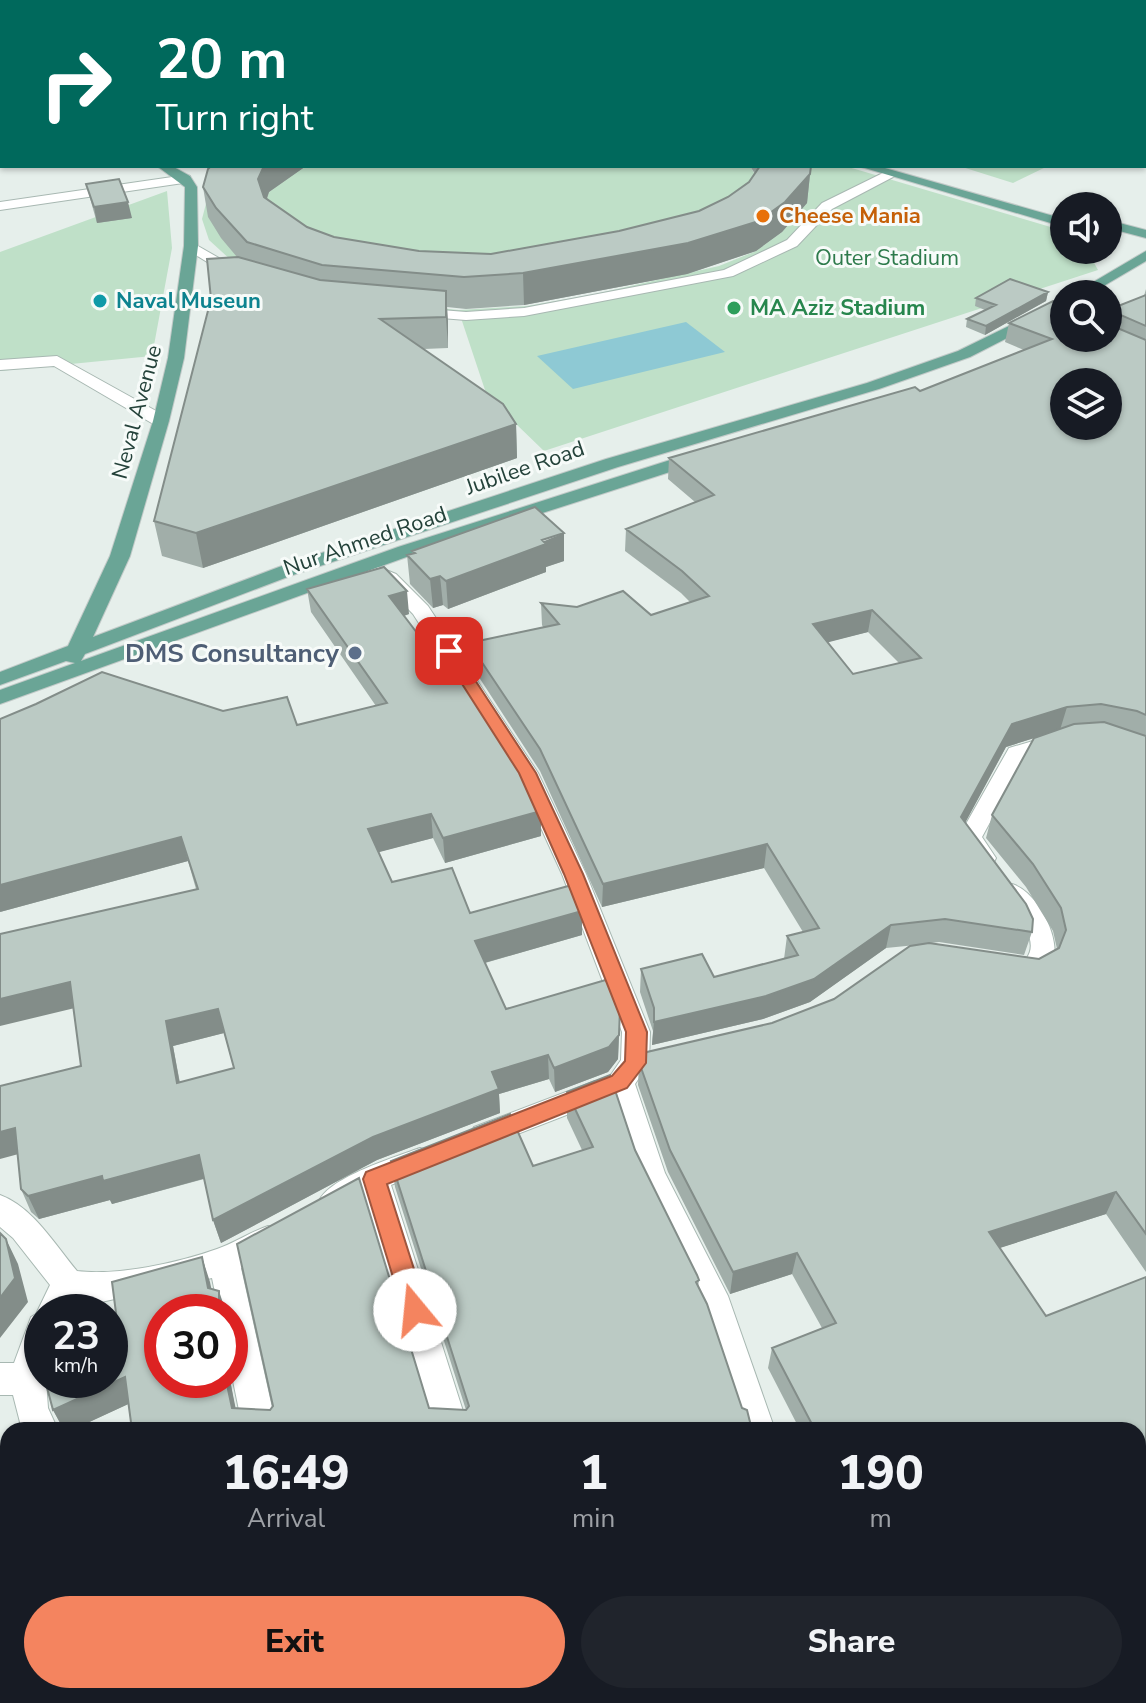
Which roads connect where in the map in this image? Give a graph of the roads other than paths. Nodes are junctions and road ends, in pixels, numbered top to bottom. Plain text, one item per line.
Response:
1 (167, 168) edge
2 (896, 170) edge
3 (186, 179) junction
4 (0, 206) edge
5 (1050, 208) edge
6 (1050, 219) edge
7 (1122, 232) edge
8 (1122, 239) edge
9 (1144, 245) edge
10 (191, 246) junction
11 (1098, 280) edge
12 (251, 282) edge
13 (1050, 310) edge
14 (403, 311) edge
15 (1050, 329) edge
16 (0, 365) edge
17 (161, 421) junction
18 (364, 567) junction
19 (75, 652) junction
20 (68, 672) junction
21 (0, 679) edge
22 (0, 697) edge
23 (1081, 735) edge
24 (986, 962) edge
25 (665, 1056) edge
26 (628, 1072) junction
27 (374, 1179) junction
28 (0, 1208) edge
29 (224, 1261) junction
30 (68, 1284) junction
31 (62, 1294) edge
32 (24, 1360) edge
33 (14, 1379) edge
34 (35, 1422) edge
35 (258, 1422) edge
36 (450, 1422) edge
37 (755, 1422) edge

1 - 3 main road
2 - 5 main road
2 - 6 main road
2 - 14 street
3 - 4 street
3 - 10 main road, Neval Avenue
7 - 9 main road
8 - 9 main road
9 - 11 main road
10 - 12 street
10 - 17 main road, Neval Avenue
13 - 19 main road, Jubilee Road
15 - 18 main road, Nur Ahmed Road
16 - 17 street
17 - 19 main road, Neval Avenue
18 - 20 main road, Nur Ahmed Road
18 - 26 street
19 - 20 main road, Neval Avenue
19 - 21 main road, Jubilee Road
20 - 22 main road, Nur Ahmed Road
23 - 24 street
25 - 26 street
26 - 27 street
26 - 37 street
27 - 29 street
27 - 36 street
28 - 30 street
29 - 30 street
29 - 35 street
30 - 31 street
32 - 33 street
33 - 34 street

